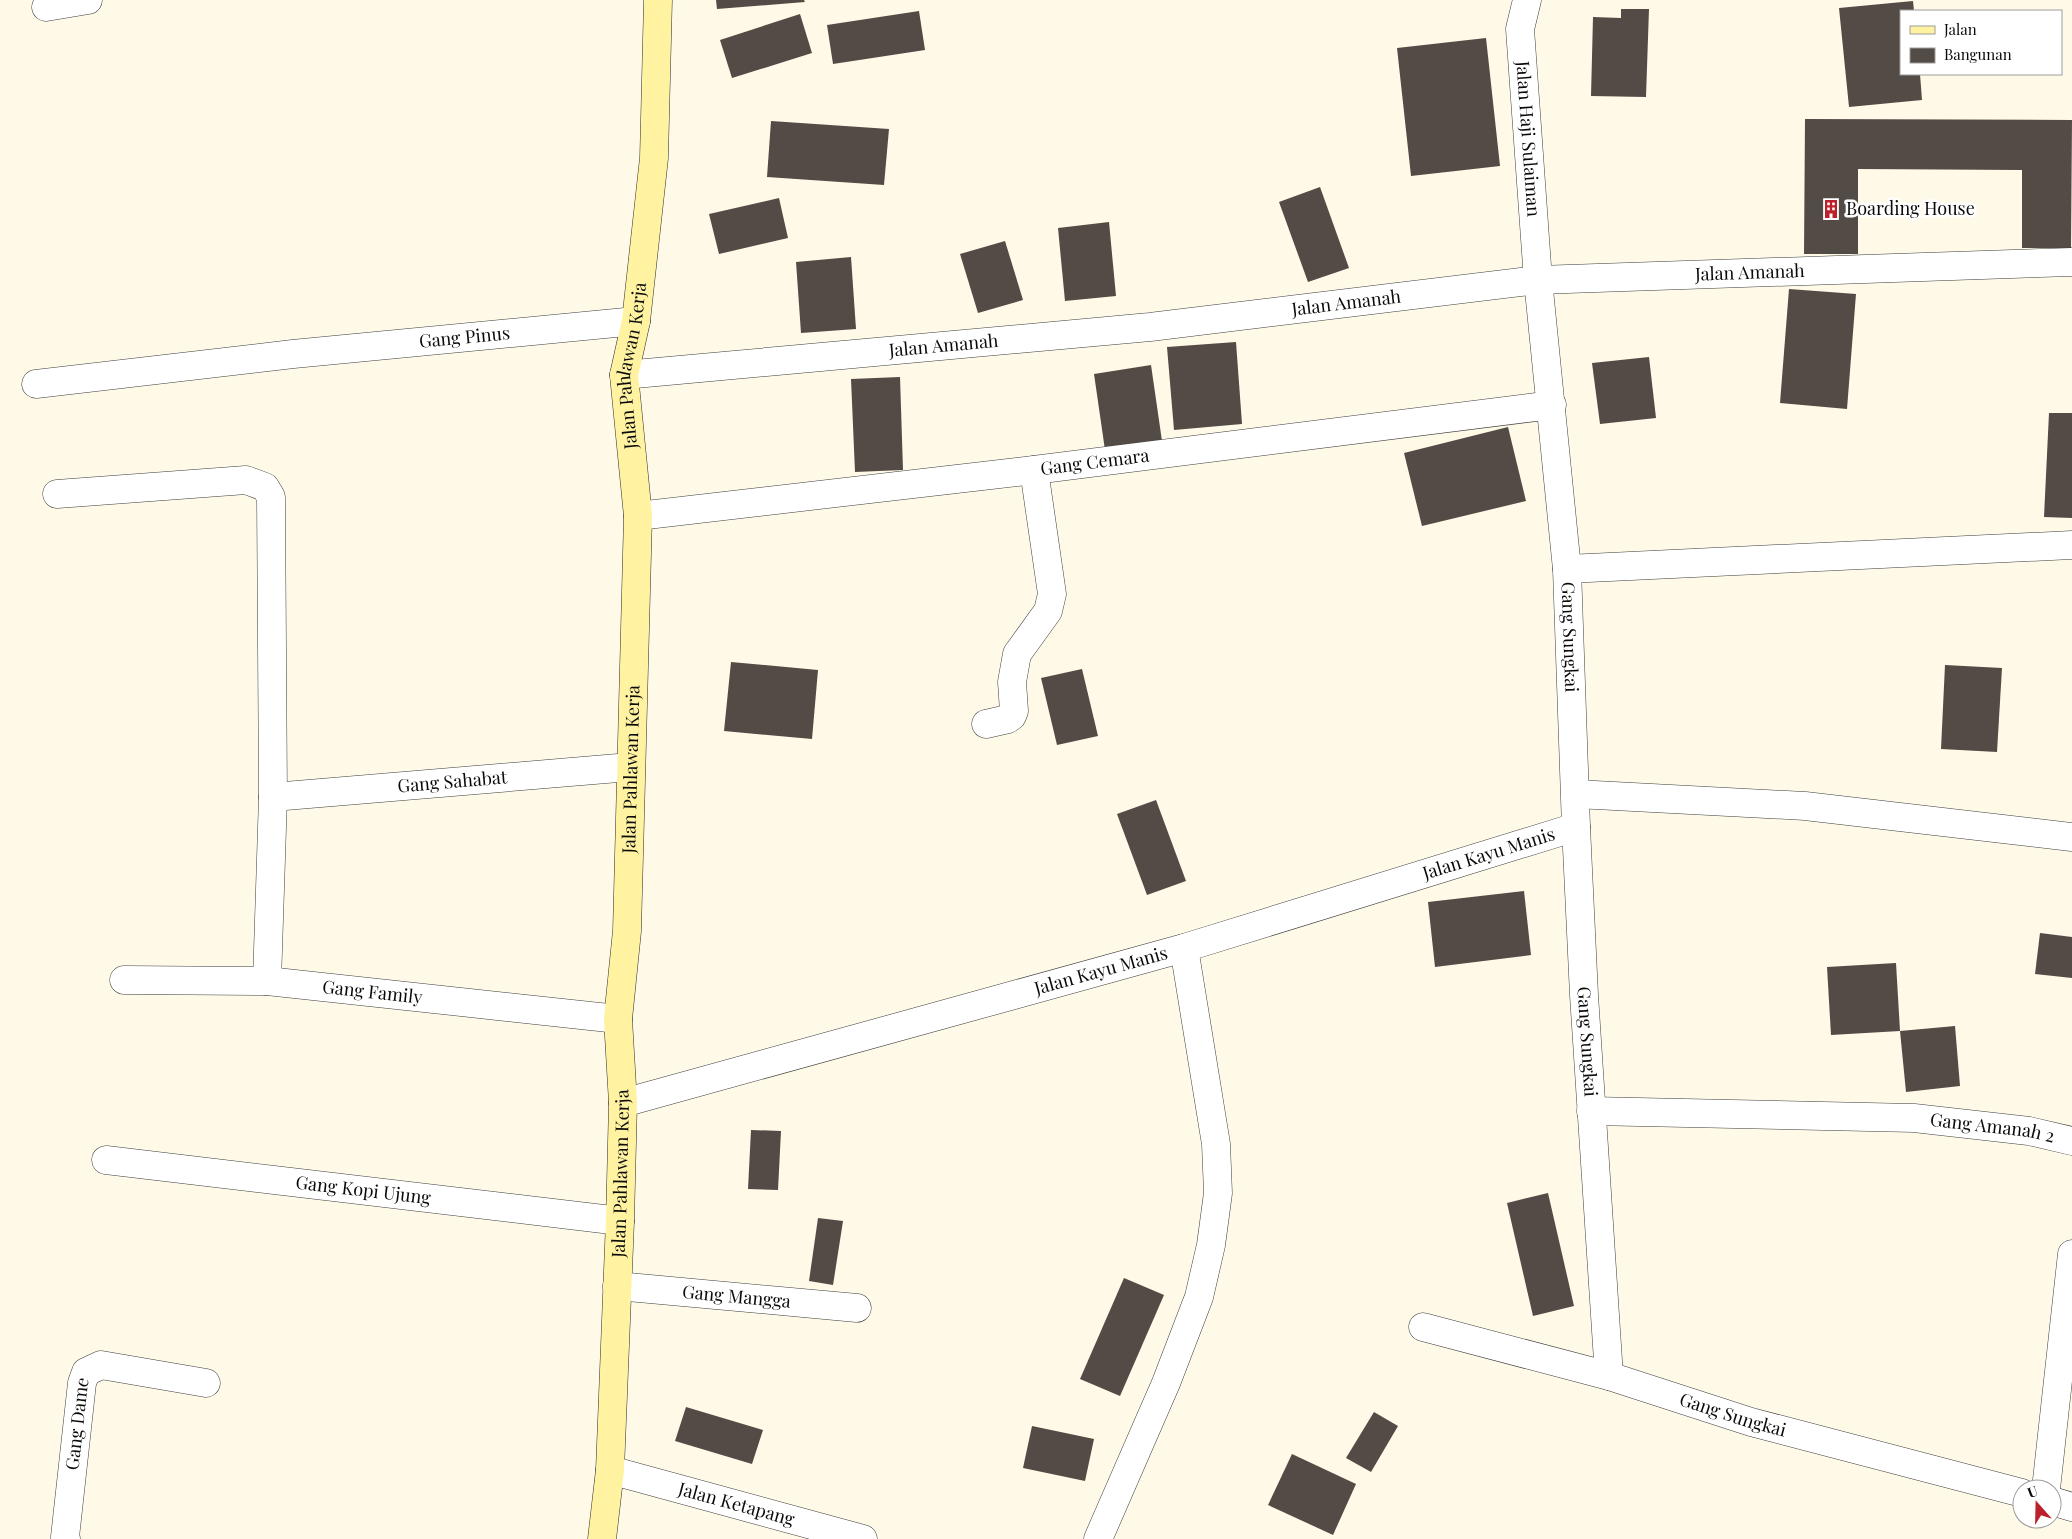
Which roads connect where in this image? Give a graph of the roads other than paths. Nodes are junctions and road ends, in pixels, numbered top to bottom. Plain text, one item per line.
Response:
1 (88, 0) edge
2 (658, 0) edge
3 (1527, 0) edge
4 (46, 7) dead end
5 (2072, 262) edge
6 (1538, 280) junction
7 (636, 321) junction
8 (624, 375) junction
9 (36, 384) dead end
10 (1552, 405) junction
11 (1034, 470) junction
12 (57, 494) dead end
13 (638, 516) junction
14 (2072, 545) edge
15 (1567, 569) junction
16 (986, 724) dead end
17 (630, 767) junction
18 (1576, 794) junction
19 (273, 797) junction
20 (1576, 827) junction
21 (2072, 837) edge
22 (1184, 948) junction
23 (124, 980) dead end
24 (267, 981) junction
25 (618, 1019) junction
26 (622, 1103) junction
27 (1591, 1111) junction
28 (2072, 1141) edge
29 (106, 1160) dead end
30 (620, 1221) junction
31 (2072, 1254) edge
32 (617, 1286) junction
33 (857, 1308) dead end
34 (1423, 1326) dead end
35 (1609, 1376) junction
36 (206, 1383) dead end
37 (610, 1470) junction
38 (2047, 1479) edge
39 (2012, 1490) edge
40 (66, 1539) edge
41 (602, 1539) edge
42 (863, 1539) edge
43 (1098, 1539) edge

1 - 4 street
2 - 7 street, Jalan Pahlawan Kerja
3 - 6 street, Jalan Haji Sulaiman
5 - 6 street, Jalan Amanah
6 - 8 street, Jalan Amanah
6 - 10 street, Gang Sungkai
7 - 8 street, Jalan Pahlawan Kerja
7 - 9 street, Gang Pinus
8 - 13 street, Jalan Pahlawan Kerja
10 - 11 street, Gang Cemara
10 - 15 street, Gang Sungkai
11 - 13 street, Gang Cemara
11 - 16 street
12 - 19 street
13 - 17 street, Jalan Pahlawan Kerja
14 - 15 street
15 - 18 street, Gang Sungkai
17 - 19 street, Gang Sahabat
17 - 25 street, Jalan Pahlawan Kerja
18 - 20 street, Gang Sungkai
18 - 21 street
19 - 24 street
20 - 22 street, Jalan Kayu Manis
20 - 27 street, Gang Sungkai
22 - 26 street, Jalan Kayu Manis
22 - 43 street
23 - 24 street, Gang Family
24 - 25 street, Gang Family
25 - 26 street, Jalan Pahlawan Kerja
26 - 30 street, Jalan Pahlawan Kerja
27 - 28 street, Gang Amanah 2
27 - 35 street, Gang Sungkai
29 - 30 street, Gang Kopi Ujung
30 - 32 street, Jalan Pahlawan Kerja
31 - 38 street
32 - 33 street, Gang Mangga
32 - 37 street, Jalan Pahlawan Kerja
34 - 35 street
35 - 39 street, Gang Sungkai
36 - 40 street, Gang Dame
37 - 41 street, Jalan Pahlawan Kerja
37 - 42 street, Jalan Ketapang

